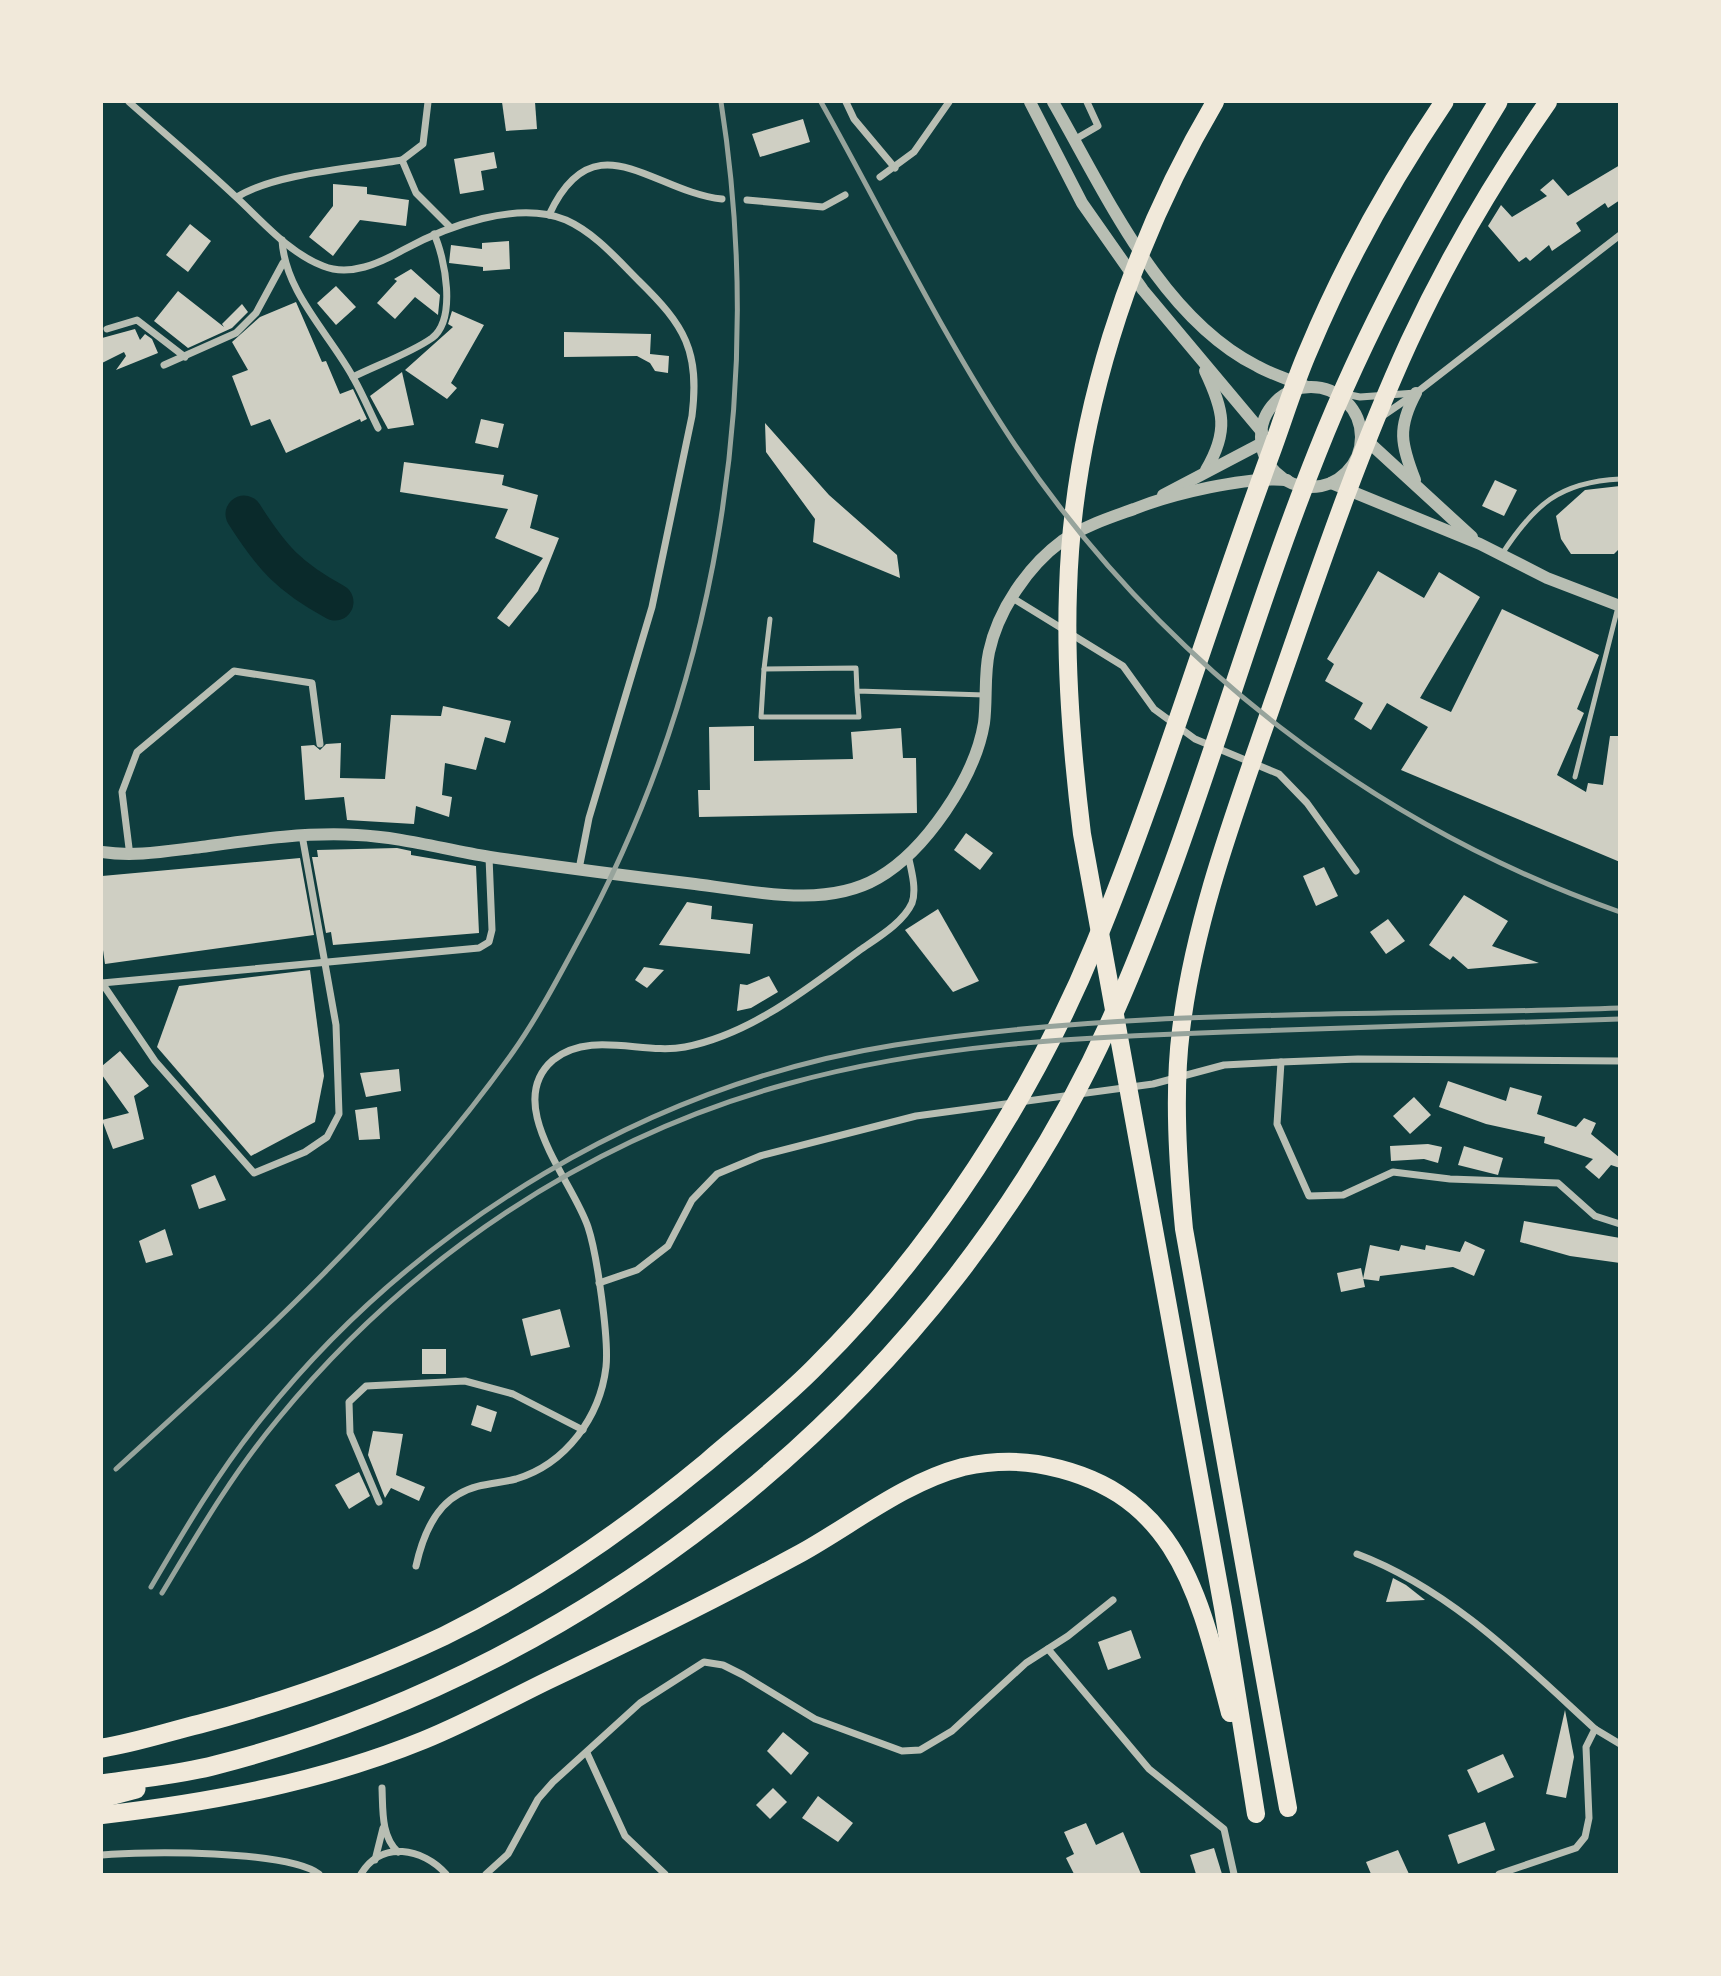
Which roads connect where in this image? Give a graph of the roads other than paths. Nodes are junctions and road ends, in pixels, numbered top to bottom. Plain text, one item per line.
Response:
1 (129, 102) edge
2 (428, 102) edge
3 (846, 102) edge
4 (949, 102) edge
5 (1030, 102) edge
6 (1054, 102) edge
7 (1087, 102) edge
8 (1215, 102) edge
9 (1444, 102) edge
10 (1498, 102) edge
11 (1548, 102) edge
12 (1074, 139) junction
13 (402, 160) junction
14 (895, 168) junction
15 (880, 177) dead end
16 (845, 195) dead end
17 (237, 197) junction
18 (722, 199) dead end
19 (747, 200) dead end
20 (549, 215) junction
21 (450, 227) junction
22 (434, 234) junction
23 (1619, 235) edge
24 (282, 240) junction
25 (283, 263) junction
26 (107, 329) dead end
27 (1196, 352) junction
28 (185, 357) junction
29 (164, 365) dead end
30 (353, 377) junction
31 (1307, 387) junction
32 (1330, 391) junction
33 (1416, 393) junction
34 (378, 428) dead end
35 (1361, 434) junction
36 (1262, 438) junction
37 (1206, 470) junction
38 (1619, 479) edge
39 (1287, 480) junction
40 (1331, 482) junction
41 (1418, 487) junction
42 (1153, 501) junction
43 (1480, 544) junction
44 (1502, 555) junction
45 (1011, 597) junction
46 (1619, 604) edge
47 (770, 619) dead end
48 (764, 669) junction
49 (857, 691) junction
50 (985, 695) junction
51 (320, 744) dead end
52 (1575, 777) dead end
53 (302, 835) junction
54 (102, 852) edge
55 (908, 855) junction
56 (130, 856) junction
57 (489, 857) junction
58 (579, 869) junction
59 (1356, 871) dead end
60 (325, 961) junction
61 (102, 983) edge
62 (1619, 1061) edge
63 (1282, 1062) junction
64 (1619, 1224) edge
65 (599, 1283) junction
66 (583, 1430) junction
67 (379, 1502) dead end
68 (1357, 1554) dead end
69 (416, 1566) dead end
70 (1113, 1600) dead end
71 (1048, 1649) junction
72 (1595, 1729) junction
73 (1619, 1744) edge
74 (102, 1748) edge
75 (587, 1753) junction
76 (214, 1766) junction
77 (102, 1784) edge
78 (383, 1788) dead end
79 (102, 1798) edge
80 (1288, 1808) dead end
81 (102, 1815) edge
82 (384, 1824) junction
83 (398, 1852) junction
84 (102, 1855) edge
85 (375, 1860) junction
86 (318, 1874) edge
87 (361, 1874) edge
88 (446, 1874) edge
89 (486, 1874) edge
90 (665, 1874) edge
91 (1234, 1874) edge
92 (1499, 1874) edge

1 - 17 street
2 - 13 street
3 - 14 street
4 - 14 street
5 - 27 street
6 - 12 street
7 - 12 street
8 - 81 highway
9 - 74 highway
10 - 76 highway
11 - 80 highway
12 - 31 street
13 - 17 street
13 - 21 street
14 - 15 street
16 - 19 street
17 - 24 street
18 - 20 street
20 - 21 street
20 - 58 street
21 - 22 street
22 - 24 street
22 - 30 street
23 - 33 street
24 - 25 street
25 - 28 street
25 - 30 street
26 - 28 street
27 - 36 street
27 - 37 street
28 - 29 street
30 - 34 street
31 - 32 street
31 - 36 street
32 - 33 street
32 - 35 street
33 - 35 street
33 - 41 street
35 - 40 street
35 - 41 street
36 - 37 street
36 - 39 street
37 - 42 street
38 - 44 lane
39 - 40 street
39 - 42 street
40 - 43 street
41 - 43 street
42 - 45 street
43 - 44 street
44 - 46 street
45 - 50 street
45 - 59 street
46 - 52 lane
47 - 48 lane
48 - 49 lane
48 - 49 lane
49 - 50 lane
50 - 55 street
51 - 56 street
53 - 56 street
53 - 57 street
53 - 60 street
54 - 56 street
55 - 58 street
55 - 65 street
57 - 58 street
57 - 60 street
60 - 61 street
60 - 61 street
62 - 63 street
63 - 64 street
63 - 65 street
65 - 66 street
66 - 67 street
66 - 69 street
68 - 72 street
70 - 71 street
71 - 75 street
71 - 91 street
72 - 73 street
72 - 92 street
75 - 89 street
75 - 90 street
76 - 77 highway
76 - 79 highway
78 - 82 street
82 - 83 street
82 - 85 street
83 - 85 street
83 - 88 street
84 - 86 street
85 - 87 street

